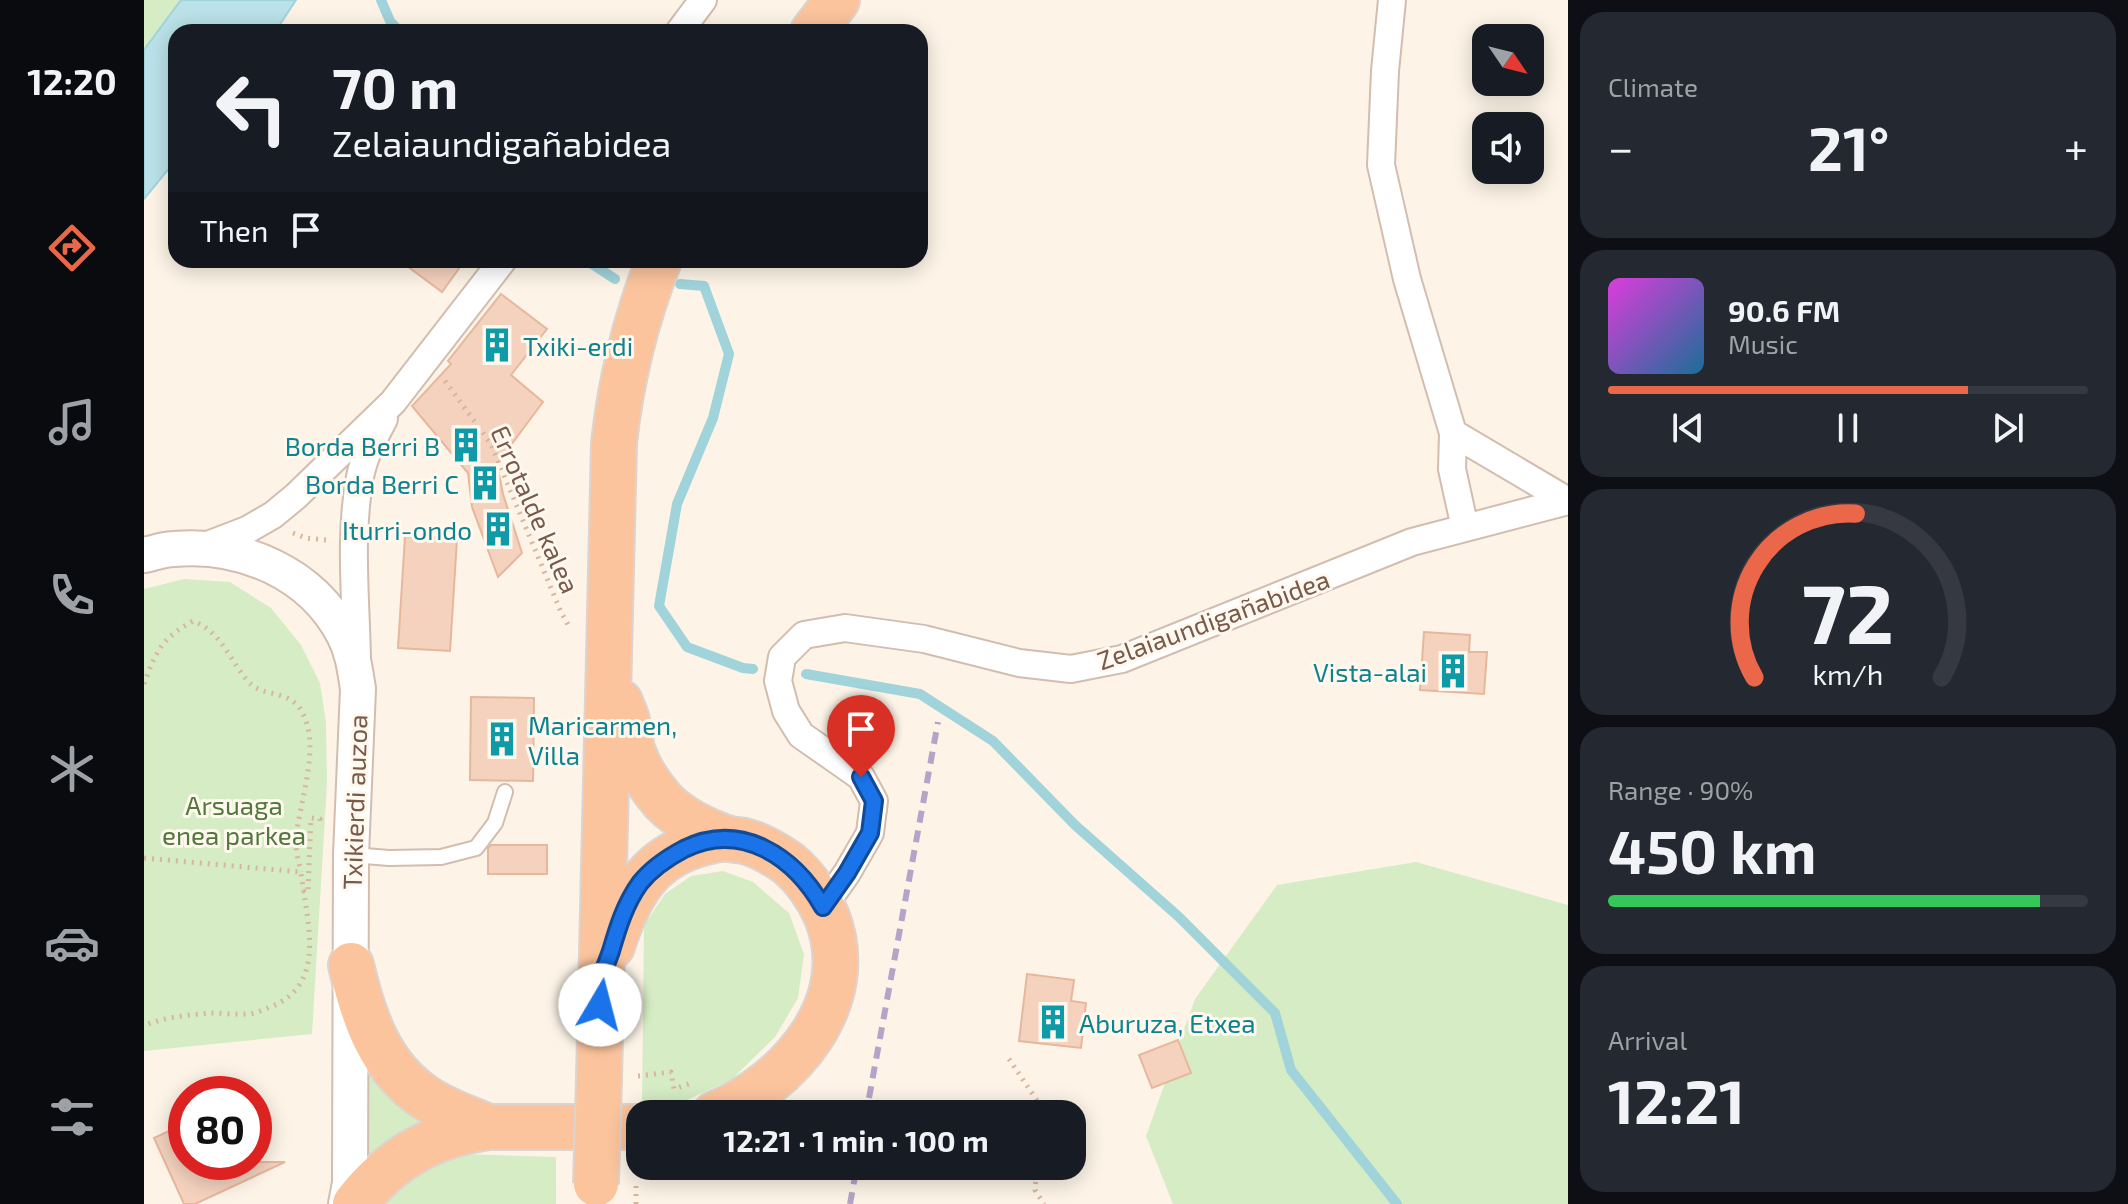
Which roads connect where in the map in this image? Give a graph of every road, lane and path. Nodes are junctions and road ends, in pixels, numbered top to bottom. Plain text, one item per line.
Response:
1 (703, 0) edge
2 (837, 0) edge
3 (1392, 0) edge
4 (685, 24) edge
5 (819, 24) edge
6 (497, 268) edge
7 (656, 268) edge
8 (424, 362) junction
9 (393, 402) junction
10 (1453, 433) junction
11 (1568, 501) edge
12 (1465, 528) junction
13 (197, 549) junction
14 (144, 555) edge
15 (608, 675) junction
16 (144, 684) edge
17 (358, 689) junction
18 (505, 792) dead end
19 (727, 838) junction
20 (351, 855) junction
21 (144, 858) edge
22 (301, 872) junction
23 (823, 907) junction
24 (351, 965) junction
25 (601, 980) junction
26 (144, 1026) edge
27 (1009, 1059) dead end
28 (618, 1078) junction
29 (708, 1100) edge
30 (743, 1100) edge
31 (1037, 1100) edge
32 (488, 1127) junction
33 (626, 1127) edge
34 (1036, 1180) edge
35 (596, 1194) edge
36 (346, 1204) edge
37 (355, 1204) edge
38 (1044, 1204) edge

1 - 4 street
2 - 5 highway
3 - 10 street
6 - 8 street
7 - 15 highway
8 - 9 street
8 - 15 path, Errotalde kalea
9 - 13 street
9 - 17 street
10 - 11 street
10 - 12 street
11 - 12 street, Zelaiaundigañabidea
12 - 23 street, Zelaiaundigañabidea
13 - 14 street, Txikierdi auzoa
13 - 17 street, Txikierdi auzoa
15 - 19 highway
15 - 25 highway
16 - 22 path
17 - 20 street, Txikierdi auzoa
18 - 20 lane
19 - 23 highway
19 - 25 highway
20 - 24 street, Txikierdi auzoa
21 - 22 path
22 - 26 path
23 - 30 highway
24 - 32 highway
24 - 36 street, Txikierdi auzoa
25 - 28 highway
27 - 31 path
28 - 29 path
28 - 35 highway, bridge
32 - 33 highway
32 - 37 highway
34 - 38 path

